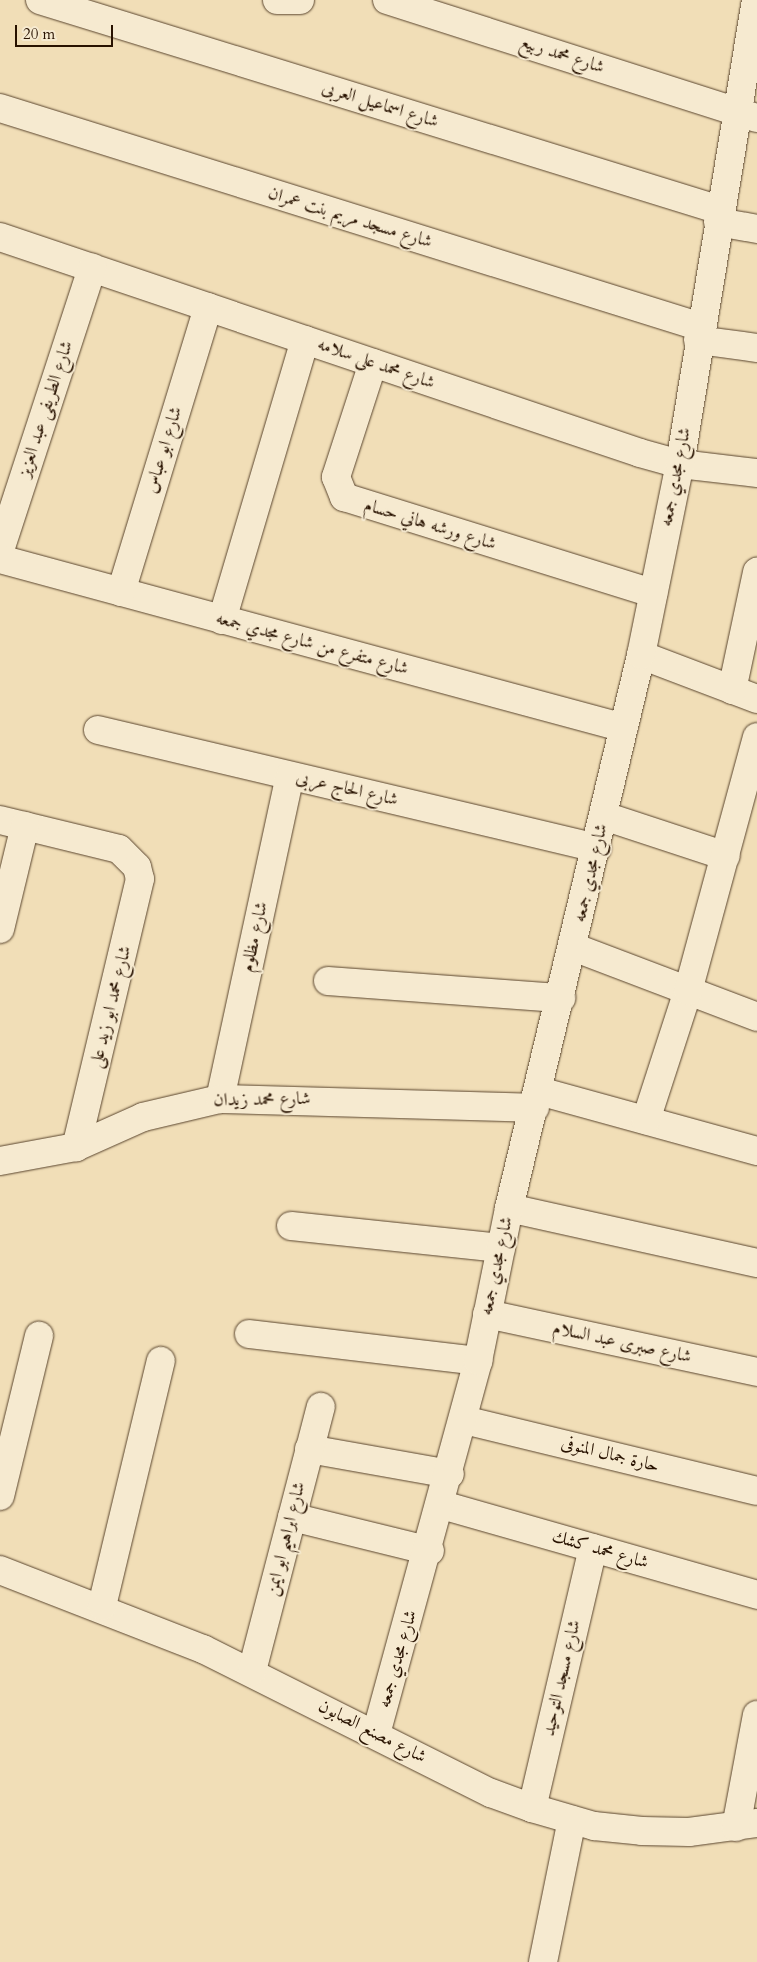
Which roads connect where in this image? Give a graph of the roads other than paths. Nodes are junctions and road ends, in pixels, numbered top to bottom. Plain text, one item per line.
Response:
1 (40, 0) edge
2 (277, 0) edge
3 (300, 0) edge
4 (387, 0) edge
5 (754, 12) edge
6 (0, 108) edge
7 (747, 114) edge
8 (719, 216) junction
9 (757, 229) edge
10 (0, 237) edge
11 (92, 268) junction
12 (208, 308) junction
13 (699, 334) junction
14 (305, 340) junction
15 (757, 348) edge
16 (373, 363) junction
17 (680, 464) junction
18 (757, 473) edge
19 (0, 550) edge
20 (0, 559) edge
21 (757, 572) edge
22 (121, 592) junction
23 (653, 593) junction
24 (222, 620) junction
25 (641, 655) junction
26 (732, 690) junction
27 (757, 700) edge
28 (624, 728) junction
29 (98, 730) dead end
30 (757, 737) edge
31 (290, 776) junction
32 (748, 809) edge
33 (604, 816) junction
34 (12, 823) edge
35 (597, 848) junction
36 (726, 856) junction
37 (0, 929) edge
38 (574, 947) junction
39 (328, 981) dead end
40 (688, 991) junction
41 (561, 998) junction
42 (757, 1017) edge
43 (220, 1099) junction
44 (537, 1100) junction
45 (646, 1120) junction
46 (76, 1147) junction
47 (757, 1151) edge
48 (0, 1161) edge
49 (509, 1208) junction
50 (291, 1226) dead end
51 (501, 1248) junction
52 (757, 1263) edge
53 (487, 1314) junction
54 (249, 1334) dead end
55 (39, 1336) dead end
56 (160, 1361) dead end
57 (478, 1361) junction
58 (757, 1372) edge
59 (320, 1407) dead end
60 (464, 1420) junction
61 (309, 1449) junction
62 (450, 1474) junction
63 (757, 1491) edge
64 (0, 1496) edge
65 (442, 1505) junction
66 (292, 1517) junction
67 (593, 1548) junction
68 (430, 1551) junction
69 (0, 1570) edge
70 (757, 1596) edge
71 (102, 1606) junction
72 (252, 1671) junction
73 (757, 1715) edge
74 (376, 1734) junction
75 (532, 1808) junction
76 (572, 1820) junction
77 (747, 1825) edge
78 (543, 1962) edge

1 - 8 street, شارع اسماعيل العربى
2 - 3 street
4 - 7 street, شارع محمد ربيع
5 - 7 street, شارع مجدي جمعه
6 - 13 street, شارع مسجد مريم بنت عمران
7 - 8 street, شارع مجدي جمعه
8 - 9 street, شارع اسماعيل العربى
8 - 13 street, شارع مجدي جمعه
10 - 11 street, شارع محمد على سلامه
11 - 12 street, شارع محمد على سلامه
11 - 19 street, شارع الطريفى عبد العزيز
12 - 14 street, شارع محمد على سلامه
12 - 22 street, شارع ابو عباس
13 - 15 street, شارع مسجد مريم بنت عمران
13 - 17 street, شارع مجدي جمعه
14 - 16 street, شارع محمد على سلامه
14 - 24 street
16 - 17 street, شارع محمد على سلامه
16 - 23 street, شارع ورشه هاني حسام
17 - 18 street, شارع محمد على سلامه
17 - 23 street, شارع مجدي جمعه
20 - 22 street, شارع متفرع من شارع مجدي جمعه
21 - 26 street
22 - 24 street, شارع متفرع من شارع مجدي جمعه
23 - 25 street, شارع مجدي جمعه
24 - 28 street, شارع متفرع من شارع مجدي جمعه
25 - 26 street
25 - 28 street, شارع مجدي جمعه
26 - 27 street
28 - 33 street, شارع مجدي جمعه
29 - 31 street, شارع الحاج عربى
30 - 32 street
31 - 35 street, شارع الحاج عربى
31 - 43 street, شارع مظلوم
32 - 36 street
33 - 35 street, شارع مجدي جمعه
33 - 36 street
34 - 37 street
34 - 46 street, شارع محمد ابو زيد على
35 - 38 street, شارع مجدي جمعه
36 - 40 street
38 - 40 street
38 - 41 street, شارع مجدي جمعه
39 - 41 street
40 - 42 street
40 - 45 street
41 - 44 street, شارع مجدي جمعه
43 - 44 street, شارع محمد زيدان
43 - 46 street, شارع محمد زيدان
44 - 45 street, شارع محمد زيدان
44 - 49 street, شارع مجدي جمعه
45 - 47 street, شارع محمد زيدان
46 - 48 street, شارع محمد زيدان
49 - 51 street, شارع مجدي جمعه
49 - 52 street
50 - 51 street
51 - 53 street, شارع مجدي جمعه
53 - 57 street, شارع مجدي جمعه
53 - 58 street, شارع صبرى عبد السلام
54 - 57 street
55 - 64 street
56 - 71 street
57 - 60 street, شارع مجدي جمعه
59 - 61 street, شارع ابراهيم ابو ايمن
60 - 62 street, شارع مجدي جمعه
60 - 63 street, حارة جمال المنوفى
61 - 62 street
61 - 66 street, شارع ابراهيم ابو ايمن
62 - 65 street, شارع مجدي جمعه
65 - 67 street, شارع محمد كشك
65 - 68 street, شارع مجدي جمعه
66 - 68 street
66 - 72 street, شارع ابراهيم ابو ايمن
67 - 70 street, شارع محمد كشك
67 - 75 street, شارع مسجد التوحيد
68 - 74 street, شارع مجدي جمعه
69 - 71 street, شارع مصنع الصابون
71 - 72 street, شارع مصنع الصابون
72 - 74 street, شارع مصنع الصابون
73 - 77 street
74 - 75 street, شارع مصنع الصابون
75 - 76 street, شارع مصنع الصابون
76 - 77 street, شارع مصنع الصابون
76 - 78 street

